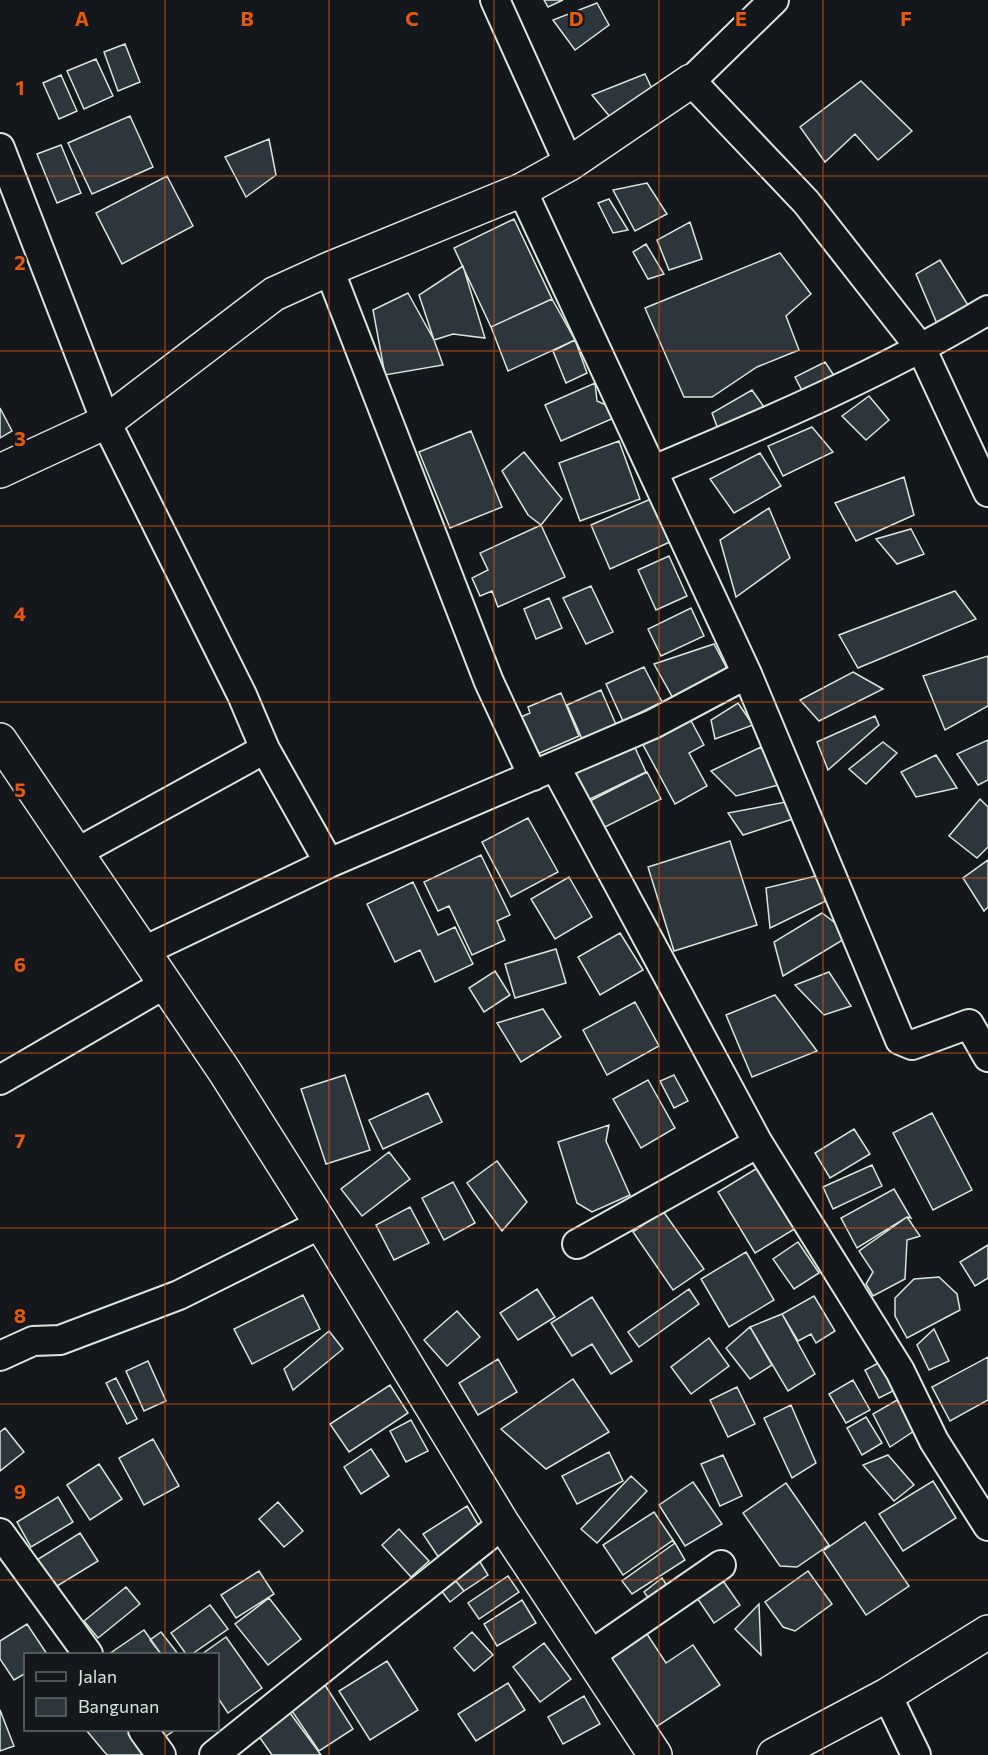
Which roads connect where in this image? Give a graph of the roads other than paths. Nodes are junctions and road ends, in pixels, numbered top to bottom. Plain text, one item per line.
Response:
1 (495, 0) edge
2 (774, 0) edge
3 (691, 81) junction
4 (0, 148) edge
5 (569, 164) junction
6 (522, 190) junction
7 (329, 269) junction
8 (988, 310) edge
9 (922, 350) junction
10 (106, 422) junction
11 (654, 470) junction
12 (0, 471) edge
13 (988, 492) edge
14 (747, 674) junction
15 (0, 740) edge
16 (265, 748) junction
17 (544, 771) junction
18 (76, 853) junction
19 (329, 863) junction
20 (144, 951) junction
21 (165, 984) junction
22 (988, 1057) edge
23 (0, 1080) edge
24 (758, 1143) junction
25 (321, 1224) junction
26 (577, 1244) dead end
27 (0, 1356) edge
28 (503, 1524) junction
29 (988, 1526) edge
30 (0, 1533) edge
31 (721, 1565) dead end
32 (988, 1632) edge
33 (87, 1653) edge
34 (589, 1656) junction
35 (887, 1695) junction
36 (144, 1731) edge
37 (161, 1755) edge
38 (214, 1755) edge
39 (655, 1755) edge
40 (774, 1755) edge
41 (916, 1755) edge

1 - 5 street
2 - 3 street
3 - 5 street
3 - 9 street
4 - 10 street
5 - 6 street
6 - 7 street
6 - 11 street
7 - 10 street
7 - 17 street
8 - 9 street
9 - 11 street
9 - 13 street
10 - 12 street
10 - 16 street
11 - 14 street
14 - 17 street
14 - 22 street
15 - 18 street
16 - 18 street
16 - 19 street
17 - 19 street
17 - 24 street
18 - 20 street
19 - 20 street
20 - 21 street
21 - 23 street
21 - 25 street
24 - 26 street
24 - 29 street
25 - 27 street
25 - 28 street
28 - 34 street
28 - 38 street
30 - 33 street
31 - 34 street
32 - 35 street
34 - 39 street
35 - 40 street
35 - 41 street
36 - 37 street

